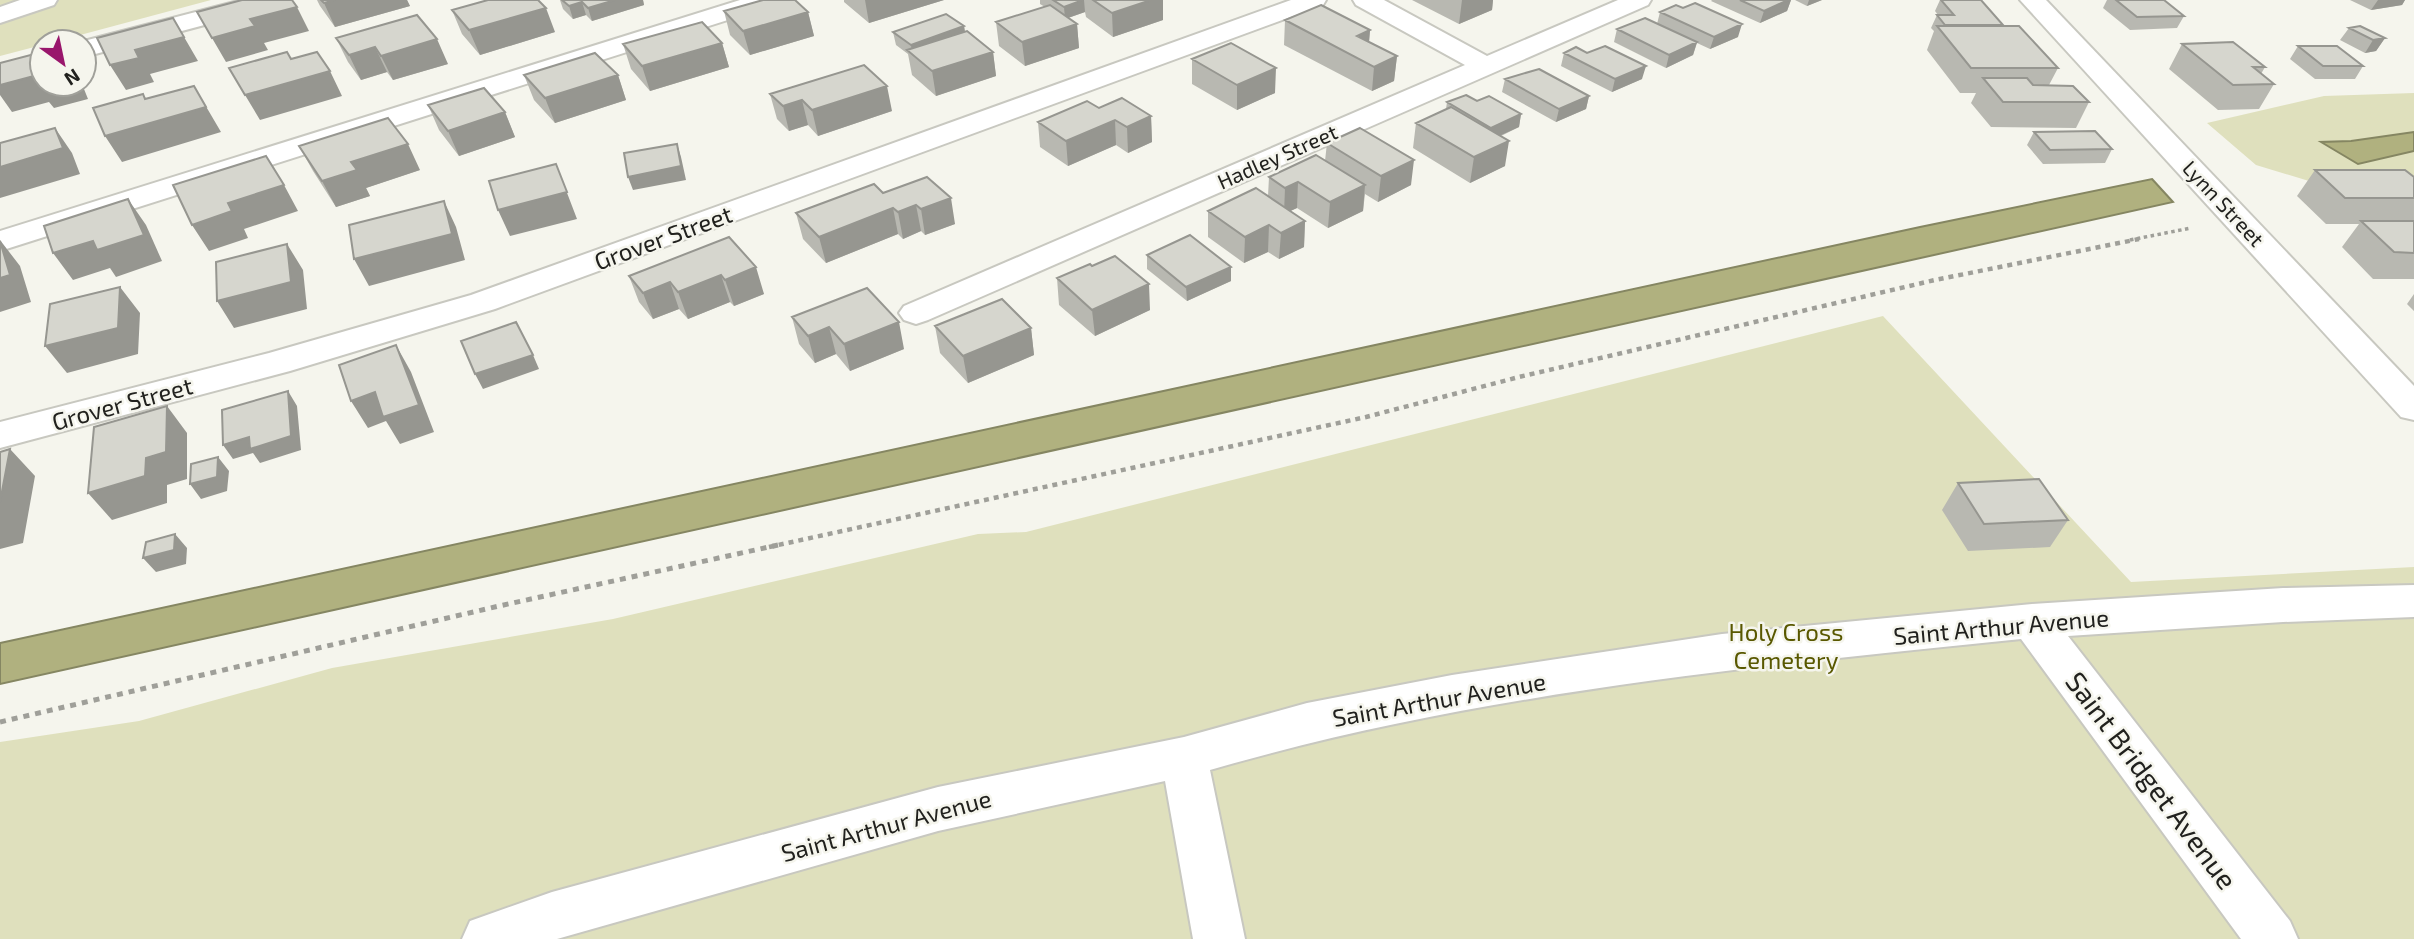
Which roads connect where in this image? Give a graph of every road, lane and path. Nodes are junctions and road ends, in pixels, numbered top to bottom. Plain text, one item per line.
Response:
1 (45, 0) edge
2 (271, 0) edge
3 (766, 0) edge
4 (1314, 0) edge
5 (1365, 0) edge
6 (1639, 0) edge
7 (2032, 0) edge
8 (0, 15) edge
9 (98, 46) edge
10 (1484, 65) junction
11 (2241, 220) junction
12 (0, 241) edge
13 (916, 313) dead end
14 (2414, 408) edge
15 (0, 435) edge
16 (2414, 601) edge
17 (2032, 621) junction
18 (0, 722) edge
19 (1184, 757) junction
20 (488, 939) edge
21 (1219, 939) edge
22 (2272, 939) edge

1 - 8 street
2 - 9 street
3 - 12 street
4 - 15 street, Grover Street
5 - 10 street
6 - 10 street, Hadley Street
7 - 11 street, Lynn Street
10 - 13 street, Hadley Street
11 - 14 street, Lynn Street
11 - 18 path
16 - 17 street, Saint Arthur Avenue
17 - 19 street, Saint Arthur Avenue
17 - 22 street, Saint Bridget Avenue
19 - 20 street, Saint Arthur Avenue
19 - 21 street

